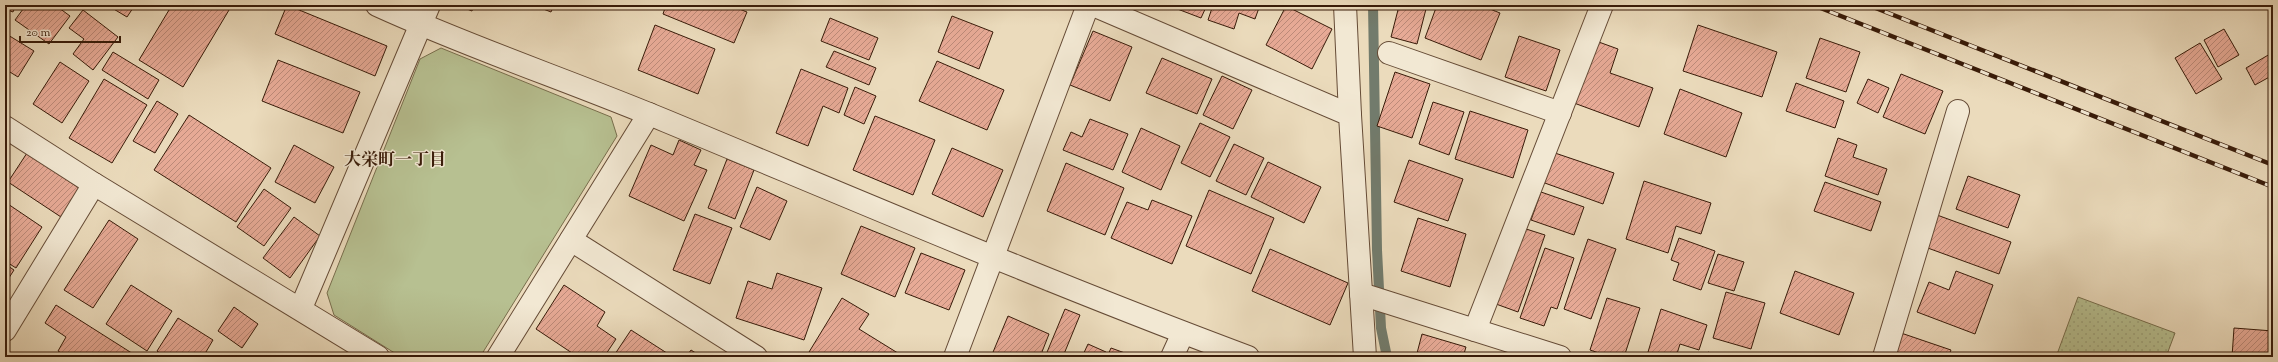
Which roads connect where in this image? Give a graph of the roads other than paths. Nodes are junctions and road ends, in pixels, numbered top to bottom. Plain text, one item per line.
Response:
1 (377, 5) edge
2 (429, 5) edge
3 (1088, 5) edge
4 (1093, 5) edge
5 (1345, 5) edge
6 (1602, 5) edge
7 (421, 25) junction
8 (1389, 53) dead end
9 (1958, 111) dead end
10 (1560, 113) junction
11 (649, 114) junction
12 (1350, 114) junction
13 (5, 127) edge
14 (94, 184) junction
15 (571, 240) junction
16 (993, 256) junction
17 (1361, 294) junction
18 (301, 308) junction
19 (5, 330) edge
20 (1475, 330) junction
21 (1183, 333) junction
22 (378, 357) edge
23 (498, 357) edge
24 (756, 357) edge
25 (955, 357) edge
26 (1172, 357) edge
27 (1248, 357) edge
28 (1364, 357) edge
29 (1560, 357) edge
30 (1884, 357) edge

1 - 7 street
2 - 7 street
3 - 16 street
4 - 12 street
5 - 12 street
6 - 10 street
7 - 11 street
7 - 18 street
8 - 10 street
9 - 30 street
10 - 20 street
11 - 15 street
11 - 16 street
12 - 17 street
13 - 14 street
14 - 18 street
14 - 19 street
15 - 23 street
15 - 24 street
16 - 21 street
16 - 25 street
17 - 20 street
17 - 28 street
18 - 22 street
20 - 29 street
21 - 26 street
21 - 27 street

